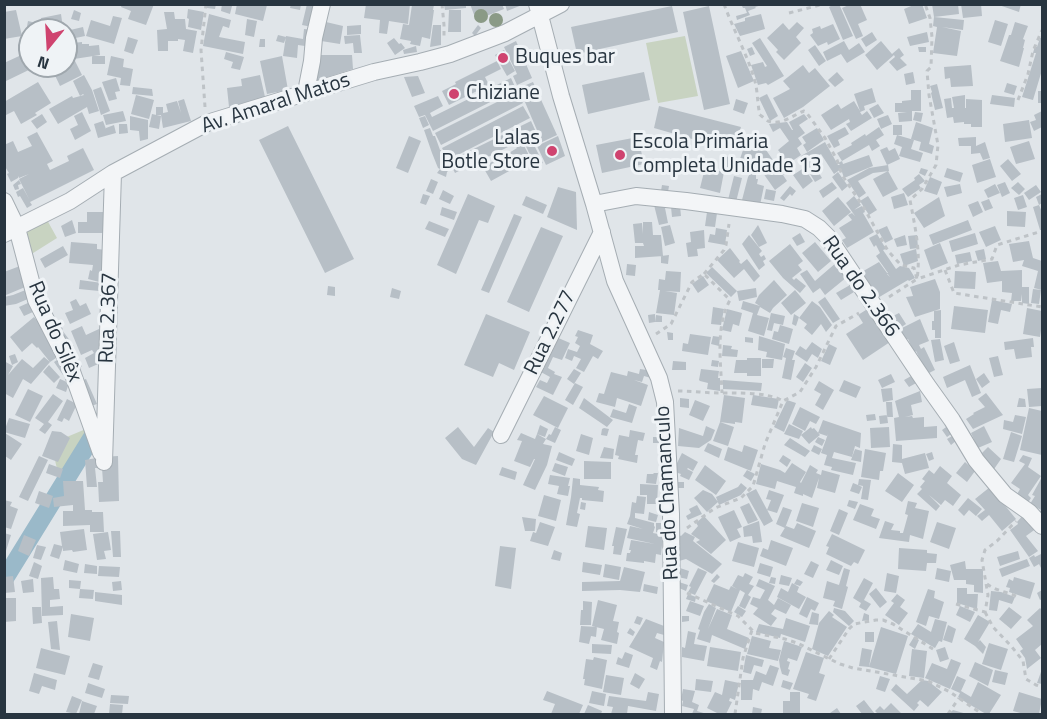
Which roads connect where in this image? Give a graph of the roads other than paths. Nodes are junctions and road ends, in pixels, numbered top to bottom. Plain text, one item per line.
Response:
1 (322, 4) edge
2 (561, 4) edge
3 (538, 9) edge
4 (306, 92) junction
5 (113, 173) junction
6 (4, 201) edge
7 (594, 204) junction
8 (11, 231) edge
9 (602, 232) junction
10 (501, 435) dead end
11 (104, 462) joint
12 (1042, 526) edge
13 (673, 714) edge

1 - 4 street
2 - 3 street, Av. Amaral Matos
3 - 4 street, Av. Amaral Matos
3 - 7 street, Rua do Chamanculo
4 - 5 street, Av. Amaral Matos
5 - 8 street, Av. Amaral Matos
5 - 11 street, Rua 2.367
6 - 8 street, Rua do Silêx
7 - 9 street, Rua do Chamanculo
7 - 12 street, Rua do 2.366
8 - 11 street, Rua do Silêx
9 - 10 street, Rua 2.277
9 - 13 street, Rua do Chamanculo

